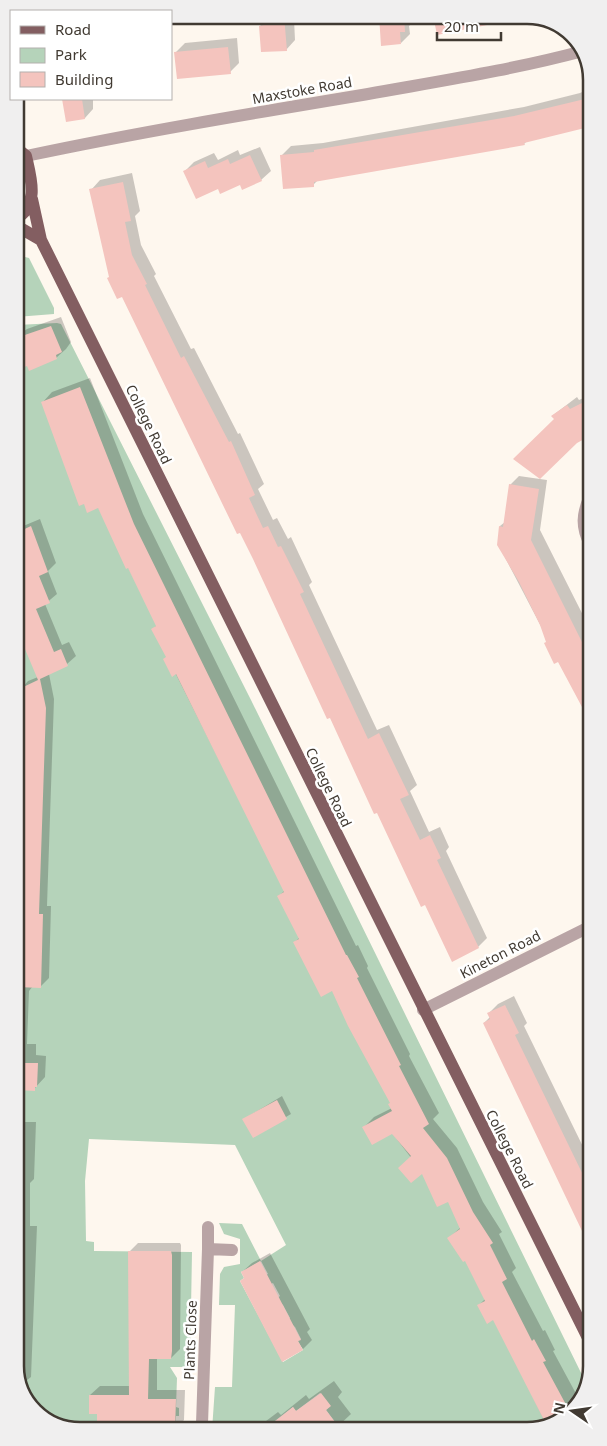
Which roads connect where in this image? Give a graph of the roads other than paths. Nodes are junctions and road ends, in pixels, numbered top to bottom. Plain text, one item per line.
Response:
1 (576, 53) edge
2 (24, 150) edge
3 (24, 161) edge
4 (32, 199) junction
5 (24, 212) edge
6 (24, 230) edge
7 (41, 240) junction
8 (583, 930) edge
9 (423, 1010) junction
10 (208, 1226) dead end
11 (208, 1249) junction
12 (232, 1250) dead end
13 (583, 1328) edge
14 (202, 1422) edge

1 - 2 street, Maxstoke Road
3 - 4 main road, College Road
4 - 5 main road
4 - 7 main road, College Road
6 - 7 main road
7 - 9 main road, College Road
8 - 9 street, Kineton Road
9 - 13 main road, College Road
10 - 11 street, Plants Close
11 - 12 street
11 - 14 street, Plants Close

